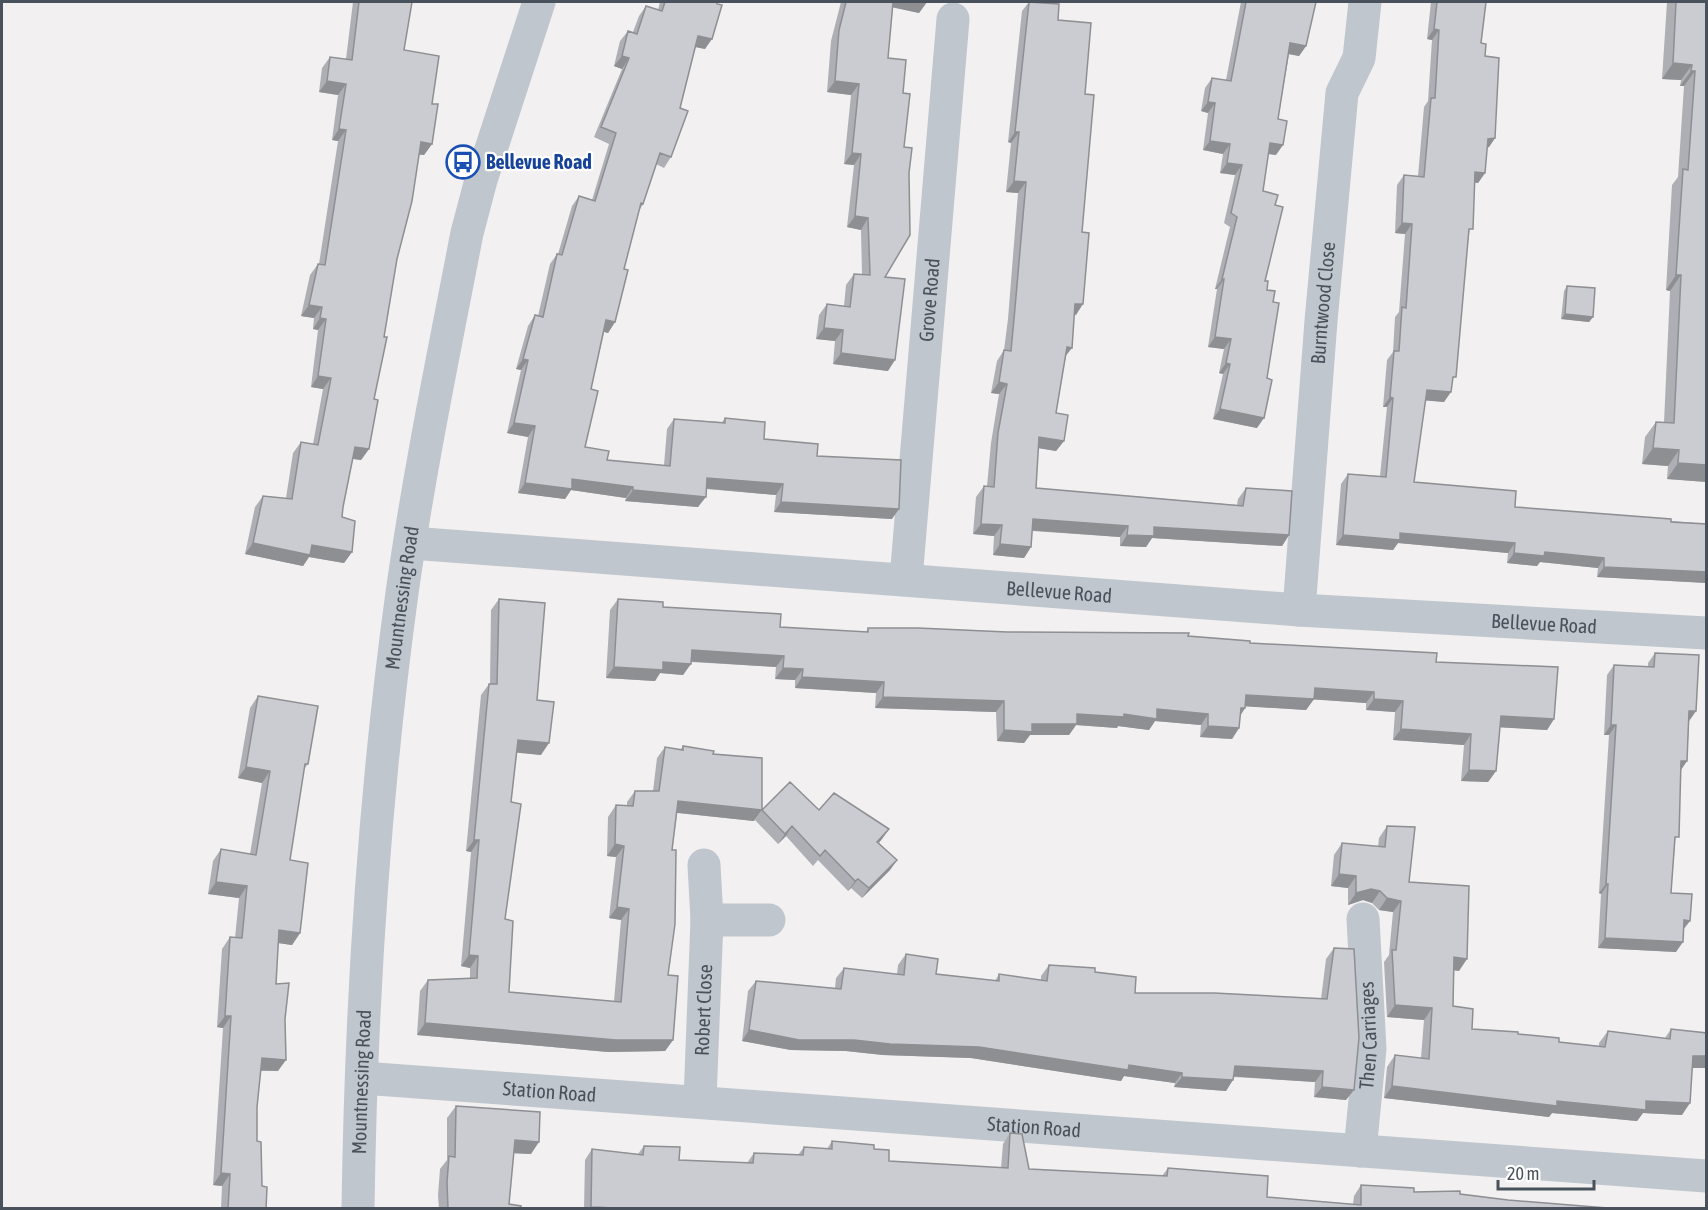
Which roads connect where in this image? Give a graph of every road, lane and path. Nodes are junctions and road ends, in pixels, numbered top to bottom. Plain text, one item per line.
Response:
1 (539, 2) edge
2 (1365, 2) edge
3 (953, 19) dead end
4 (411, 543) junction
5 (906, 579) junction
6 (1299, 610) junction
7 (1707, 633) edge
8 (704, 865) dead end
9 (707, 920) junction
10 (768, 920) dead end
11 (1363, 920) dead end
12 (362, 1077) junction
13 (700, 1100) junction
14 (1360, 1151) junction
15 (1707, 1176) edge
16 (358, 1209) edge

1 - 4 street, Mountnessing Road
2 - 6 street, Burntwood Close
3 - 5 street, Grove Road
4 - 5 street, Bellevue Road
4 - 12 street, Mountnessing Road
5 - 6 street, Bellevue Road
6 - 7 street, Bellevue Road
8 - 9 street, Robert Close
9 - 10 street
9 - 13 street, Robert Close
11 - 14 street, Then Carriages
12 - 13 street, Station Road
12 - 16 street, Mountnessing Road
13 - 14 street, Station Road
14 - 15 street, Station Road

